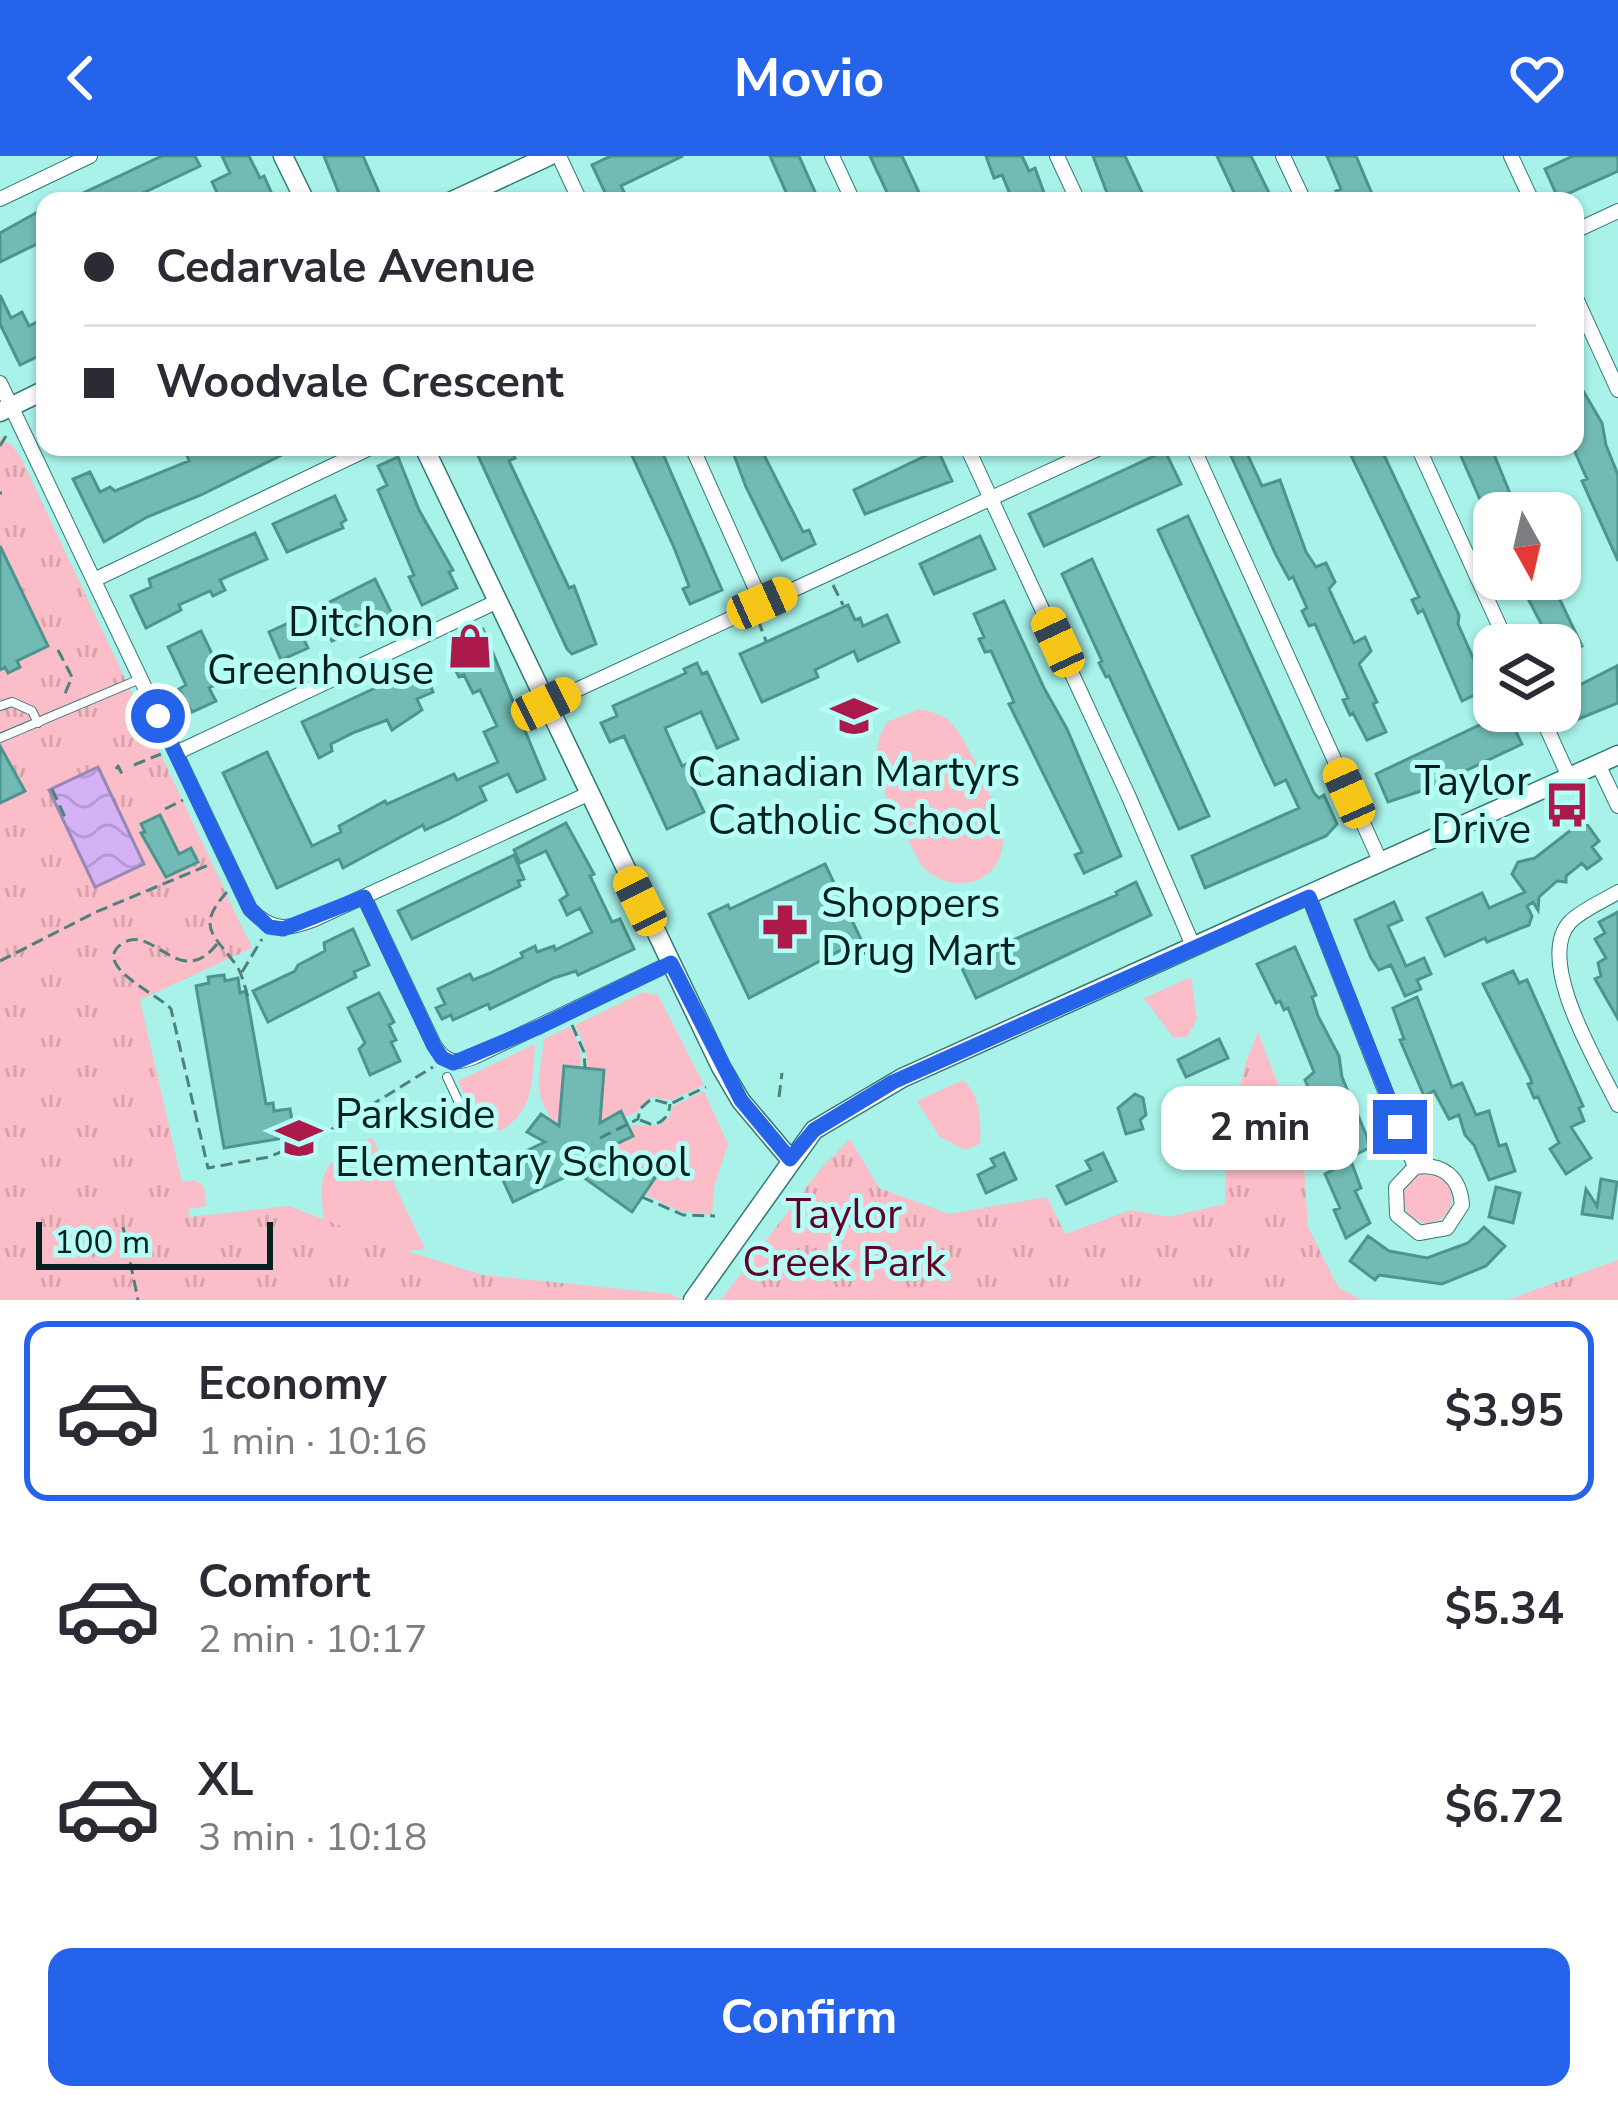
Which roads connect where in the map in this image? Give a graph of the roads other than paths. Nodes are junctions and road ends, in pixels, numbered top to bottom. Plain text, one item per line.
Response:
1 (91, 156) edge
2 (283, 156) edge
3 (549, 156) edge
4 (559, 156) edge
5 (832, 156) edge
6 (1057, 156) edge
7 (1282, 156) edge
8 (1511, 156) edge
9 (301, 192) edge
10 (471, 192) edge
11 (576, 192) edge
12 (849, 192) edge
13 (1074, 192) edge
14 (1300, 192) edge
15 (1528, 192) edge
16 (0, 200) edge
17 (1618, 211) edge
18 (1584, 227) edge
19 (1584, 316) edge
20 (0, 383) edge
21 (1618, 390) edge
22 (36, 394) edge
23 (6, 409) edge
24 (353, 456) edge
25 (428, 456) edge
26 (696, 456) edge
27 (971, 456) edge
28 (1083, 456) edge
29 (1197, 456) edge
30 (1422, 456) edge
31 (992, 498) junction
32 (97, 579) junction
33 (498, 601) junction
34 (760, 611) junction
35 (1498, 624) edge
36 (140, 679) junction
37 (546, 704) junction
38 (0, 706) edge
39 (38, 723) junction
40 (1548, 732) edge
41 (0, 738) edge
42 (169, 753) junction
43 (1618, 755) edge
44 (1598, 764) junction
45 (1569, 777) junction
46 (588, 794) junction
47 (1618, 806) edge
48 (1381, 863) junction
49 (1618, 892) edge
50 (364, 897) junction
51 (1309, 897) junction
52 (1194, 948) junction
53 (671, 963) junction
54 (450, 1070) junction
55 (1618, 1105) edge
56 (463, 1111) dead end
57 (790, 1159) junction
58 (1415, 1167) junction
59 (693, 1300) edge

1 - 16 street
2 - 9 main road
3 - 10 main road
4 - 11 street
5 - 12 street
6 - 13 street
7 - 14 street
8 - 15 street
17 - 18 street
19 - 21 street
20 - 23 street
22 - 23 main road
23 - 32 street
24 - 32 street
25 - 33 main road
26 - 34 street
27 - 31 street
28 - 31 street
29 - 48 street
30 - 35 street
31 - 34 street
31 - 52 street
32 - 36 street
33 - 37 main road
33 - 42 street
34 - 37 street
36 - 39 lane
36 - 42 street
37 - 46 main road
38 - 39 lane
39 - 41 lane
40 - 45 street
42 - 50 street
43 - 44 main road
44 - 45 main road
44 - 47 street
45 - 48 main road
46 - 50 street
46 - 53 main road
48 - 51 main road
49 - 55 street
50 - 54 street
51 - 52 main road
51 - 58 street
52 - 57 main road
53 - 54 street
53 - 57 main road
54 - 56 lane
57 - 59 main road
58 - 58 street

